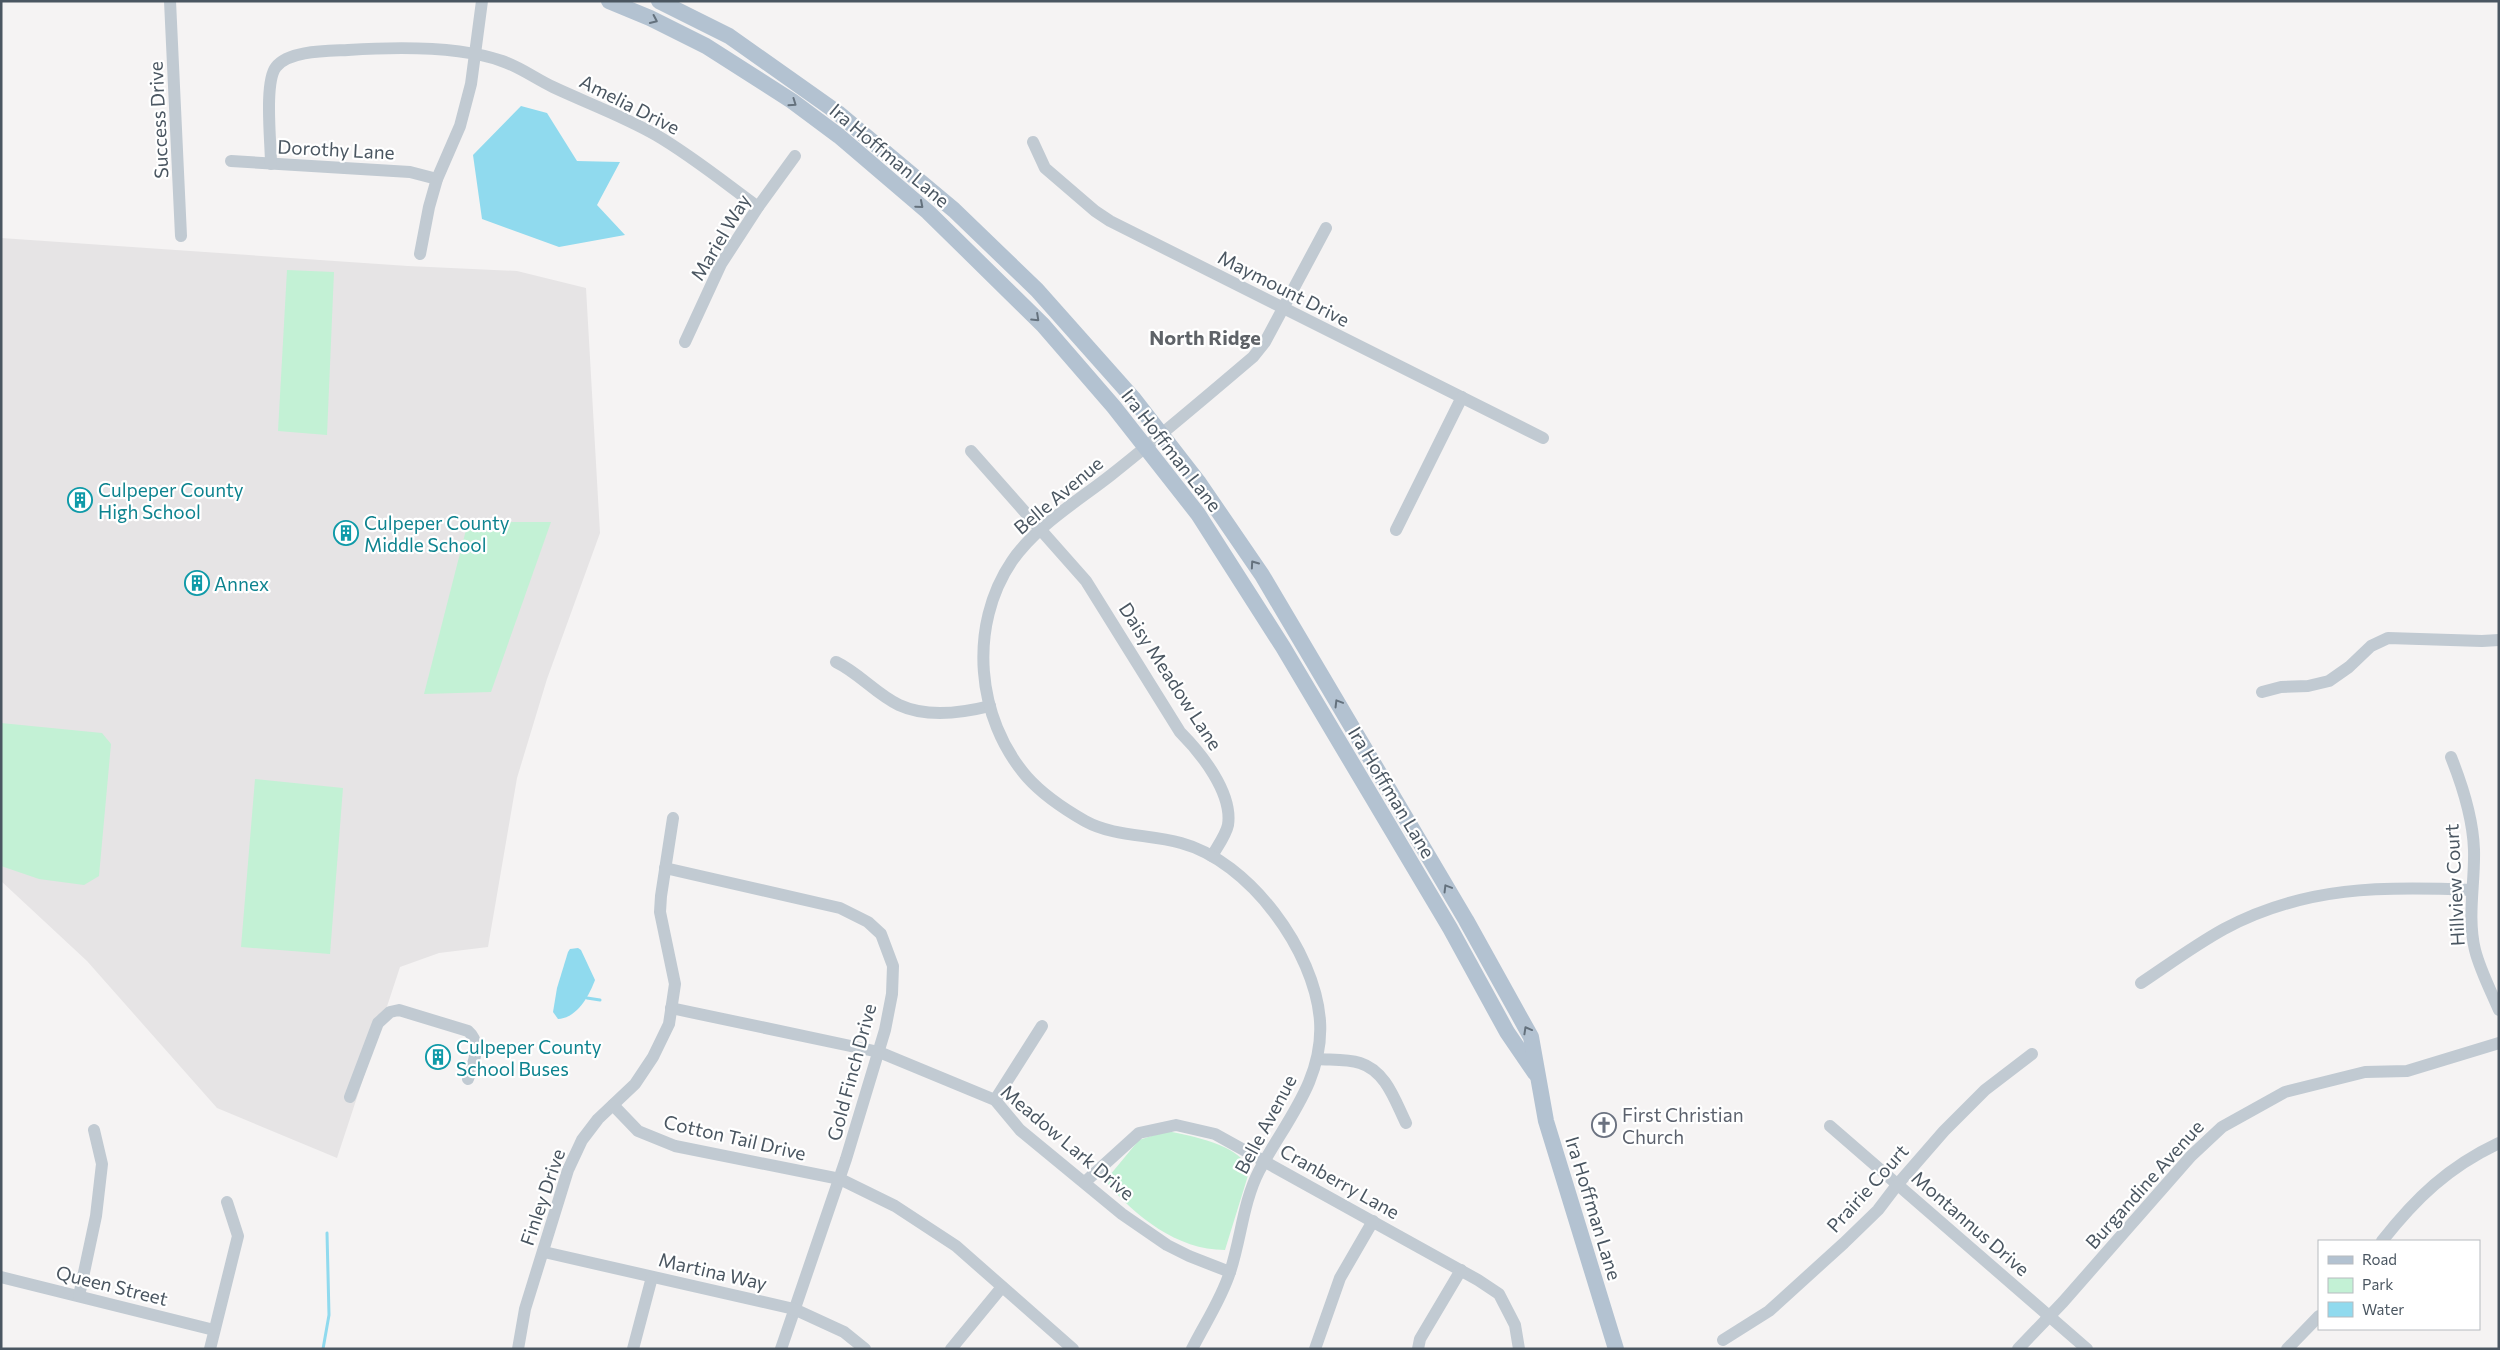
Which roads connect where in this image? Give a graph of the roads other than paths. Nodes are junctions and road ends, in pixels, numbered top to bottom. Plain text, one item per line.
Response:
1 (170, 1) edge
2 (482, 1) edge
3 (609, 1) edge
4 (659, 1) edge
5 (475, 54) junction
6 (1033, 142) dead end
7 (795, 156) dead end
8 (231, 162) dead end
9 (271, 164) junction
10 (437, 179) junction
11 (758, 207) junction
12 (1326, 228) dead end
13 (181, 236) dead end
14 (420, 254) dead end
15 (1283, 308) junction
16 (686, 342) dead end
17 (1462, 398) junction
18 (1162, 435) junction
19 (1543, 438) dead end
20 (1145, 448) junction
21 (972, 451) dead end
22 (1042, 529) junction
23 (1396, 530) dead end
24 (2499, 640) edge
25 (836, 662) dead end
26 (2262, 692) dead end
27 (990, 706) junction
28 (2452, 757) dead end
29 (673, 818) dead end
30 (1212, 856) junction
31 (665, 868) junction
32 (2471, 890) junction
33 (2141, 983) dead end
34 (671, 1008) junction
35 (2499, 1010) edge
36 (1042, 1026) dead end
37 (2499, 1043) edge
38 (879, 1052) junction
39 (2032, 1054) dead end
40 (1318, 1059) junction
41 (1538, 1077) junction
42 (468, 1079) dead end
43 (350, 1097) dead end
44 (995, 1100) junction
45 (614, 1104) junction
46 (1406, 1124) dead end
47 (1830, 1126) dead end
48 (94, 1130) dead end
49 (2499, 1143) edge
50 (1266, 1161) junction
51 (840, 1179) junction
52 (1085, 1182) junction
53 (1897, 1185) junction
54 (227, 1202) dead end
55 (1373, 1221) junction
56 (2383, 1240) edge
57 (544, 1252) junction
58 (1461, 1270) junction
59 (1230, 1272) junction
60 (1, 1276) edge
61 (652, 1276) junction
62 (1002, 1287) junction
63 (79, 1296) junction
64 (794, 1309) junction
65 (2050, 1316) junction
66 (2318, 1317) edge
67 (214, 1330) junction
68 (1723, 1340) dead end
69 (210, 1349) edge
70 (518, 1349) edge
71 (633, 1349) edge
72 (780, 1349) edge
73 (865, 1349) edge
74 (951, 1349) edge
75 (1074, 1349) edge
76 (1192, 1349) edge
77 (1315, 1349) edge
78 (1418, 1349) edge
79 (1519, 1349) edge
80 (1616, 1349) edge
81 (2018, 1349) edge
82 (2087, 1349) edge
83 (2287, 1349) edge

1 - 13 street, Success Drive
2 - 5 street
3 -> 20 main road, Ira Hoffman Lane
4 - 18 main road, Ira Hoffman Lane
5 - 9 street, Amelia Drive
5 - 10 street
5 - 11 street, Amelia Drive
6 - 15 street, Maymount Drive
7 - 11 street, Mariel Way
8 - 9 street, Dorothy Lane
9 - 10 street, Dorothy Lane
10 - 14 street
11 - 16 street, Mariel Way
12 - 15 street, Belle Avenue
15 - 17 street, Maymount Drive
15 - 18 street, Belle Avenue
17 - 19 street, Maymount Drive
17 - 23 street
18 - 20 street, Belle Avenue
41 -> 18 main road, Ira Hoffman Lane
20 - 22 street, Belle Avenue
20 - 41 main road, Ira Hoffman Lane
21 - 22 street, Daisy Meadow Lane
22 - 27 street, Belle Avenue
22 - 30 street, Daisy Meadow Lane
24 - 26 street
25 - 27 street
27 - 30 street, Belle Avenue
28 - 32 street, Hillview Court
29 - 31 street, Finley Drive
30 - 40 street, Belle Avenue
31 - 34 street, Finley Drive
31 - 38 street, Gold Finch Drive
32 - 33 street
32 - 35 street, Hillview Court
34 - 38 street, Meadow Lark Drive
34 - 45 street, Finley Drive
36 - 44 street
37 - 65 street, Burgandine Avenue
38 - 44 street, Meadow Lark Drive
38 - 51 street, Gold Finch Drive
39 - 53 street, Prairie Court
40 - 46 street
40 - 50 street, Belle Avenue
41 - 80 main road, Ira Hoffman Lane
42 - 43 street
44 - 52 street, Meadow Lark Drive
45 - 51 street, Cotton Tail Drive
45 - 57 street, Finley Drive
47 - 53 street, Montannus Drive
48 - 63 street
49 - 56 street
50 - 52 street, Cranberry Lane
50 - 55 street, Cranberry Lane
50 - 59 street, Belle Avenue
51 - 62 street, Cotton Tail Drive
51 - 64 street, Gold Finch Drive
52 - 59 street, Meadow Lark Drive
53 - 65 street, Montannus Drive
53 - 68 street, Prairie Court
54 - 67 street
55 - 58 street, Cranberry Lane
55 - 77 street
57 - 61 street, Martina Way
57 - 70 street, Finley Drive
58 - 78 street
58 - 79 street, Cranberry Lane
59 - 76 street, Belle Avenue
60 - 63 street, Queen Street
61 - 64 street, Martina Way
61 - 71 street
62 - 74 street
62 - 75 street, Cotton Tail Drive
63 - 67 street, Queen Street
64 - 72 street, Gold Finch Drive
64 - 73 street, Martina Way
65 - 81 street, Burgandine Avenue
65 - 82 street, Montannus Drive
66 - 83 street
67 - 69 street

